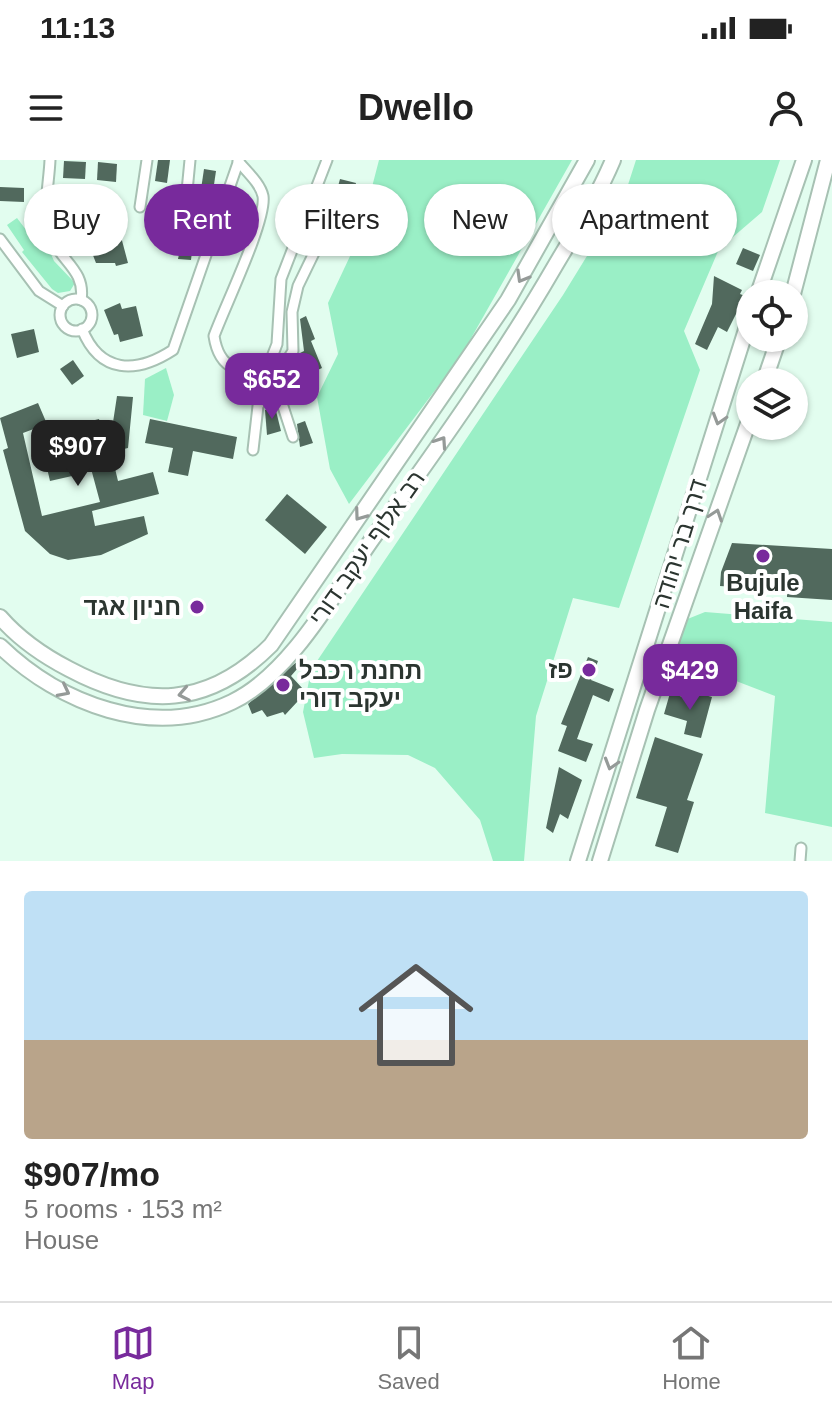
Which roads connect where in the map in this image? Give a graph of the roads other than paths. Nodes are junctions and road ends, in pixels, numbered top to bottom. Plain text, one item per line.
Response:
1 (50, 160) edge
2 (147, 160) edge
3 (190, 160) edge
4 (327, 160) edge
5 (587, 160) edge
6 (613, 160) edge
7 (804, 160) edge
8 (828, 160) edge
9 (238, 161) edge
10 (188, 184) edge
11 (318, 184) edge
12 (140, 207) dead end
13 (0, 239) edge
14 (290, 256) edge
15 (313, 256) edge
16 (763, 280) edge
17 (797, 280) edge
18 (81, 300) junction
19 (63, 306) junction
20 (82, 329) junction
21 (739, 352) edge
22 (275, 382) junction
23 (293, 437) dead end
24 (742, 440) edge
25 (253, 450) dead end
26 (0, 617) edge
27 (0, 646) edge
28 (801, 848) dead end
29 (578, 861) edge
30 (600, 861) edge
31 (800, 861) edge

1 - 18 street
2 - 12 street
3 - 10 street
4 - 11 street
5 -> 26 main road, רב אלוף יעקב דורי
27 -> 6 main road, רב אלוף יעקב דורי
7 - 16 main road
8 - 17 main road
9 - 14 street
9 - 20 street
13 - 19 street
15 - 22 street
18 - 19 street
18 - 20 street
19 - 20 street
21 -> 29 main road, דרך בר יהודה
22 - 23 street
22 - 25 street
30 -> 24 main road, דרך בר יהודה
28 - 31 street

